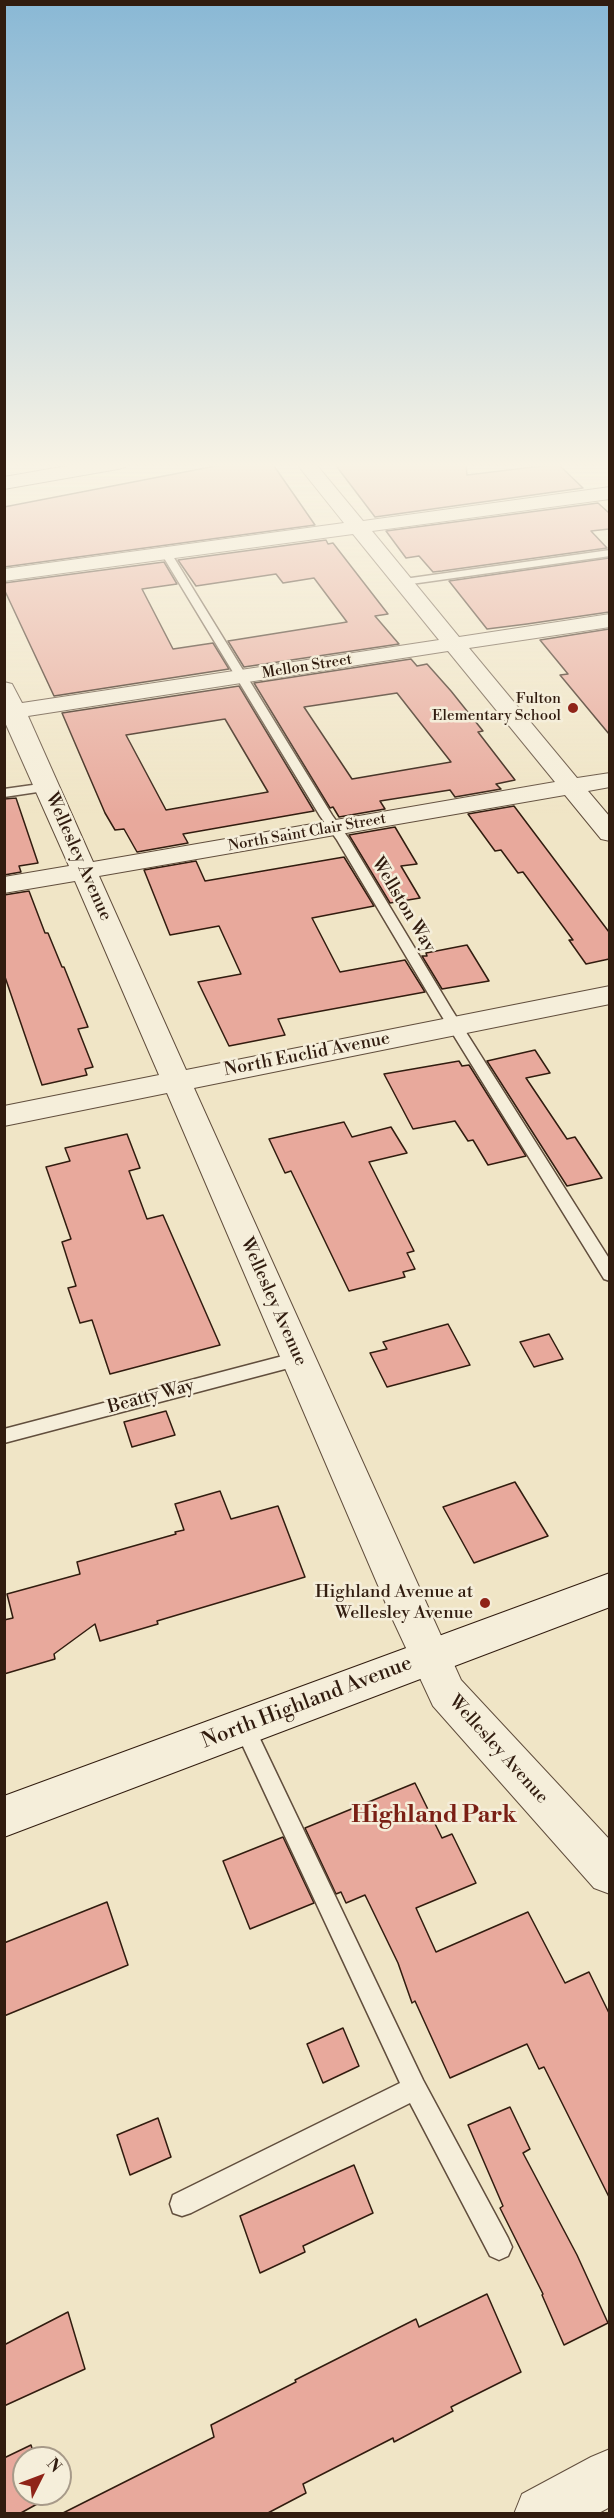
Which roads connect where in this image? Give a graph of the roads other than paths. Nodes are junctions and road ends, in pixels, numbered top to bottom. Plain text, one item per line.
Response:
1 (183, 581) edge
2 (415, 581) edge
3 (404, 582) joint
4 (609, 621) edge
5 (454, 644) junction
6 (241, 677) junction
7 (8, 704) edge
8 (609, 780) edge
9 (571, 786) junction
10 (47, 787) junction
11 (4, 794) edge
12 (335, 828) junction
13 (609, 834) edge
14 (85, 871) junction
15 (4, 885) edge
16 (609, 995) edge
17 (455, 1026) junction
18 (177, 1081) junction
19 (4, 1116) edge
20 (609, 1275) edge
21 (298, 1359) junction
22 (4, 1436) edge
23 (609, 1590) edge
24 (430, 1657) junction
25 (244, 1727) junction
26 (4, 1817) edge
27 (609, 1873) edge
28 (415, 2088) junction
29 (182, 2204) dead end
30 (499, 2247) dead end
31 (609, 2476) edge
32 (542, 2514) edge

1 - 6 lane, Wellston Way
2 - 3 lane
3 - 5 street
4 - 5 street, Mellon Street
5 - 6 street, Mellon Street
5 - 9 street
6 - 7 street, Mellon Street
6 - 12 lane, Wellston Way
7 - 10 street, Wellesley Avenue
8 - 9 street, North Saint Clair Street
9 - 12 street, North Saint Clair Street
9 - 13 street
10 - 11 lane
10 - 14 street, Wellesley Avenue
12 - 14 street, North Saint Clair Street
12 - 17 lane, Wellston Way
14 - 15 street, North Saint Clair Street
14 - 18 street, Wellesley Avenue
16 - 17 street, North Euclid Avenue
17 - 18 street, North Euclid Avenue
17 - 20 lane, Wellston Way
18 - 19 street, North Euclid Avenue
18 - 21 street, Wellesley Avenue
21 - 22 lane, Beatty Way
21 - 24 street, Wellesley Avenue
23 - 24 street, North Highland Avenue
24 - 25 street, North Highland Avenue
24 - 27 street, Wellesley Avenue
25 - 26 street, North Highland Avenue
25 - 28 lane
28 - 29 lane
28 - 30 lane
31 - 32 street

